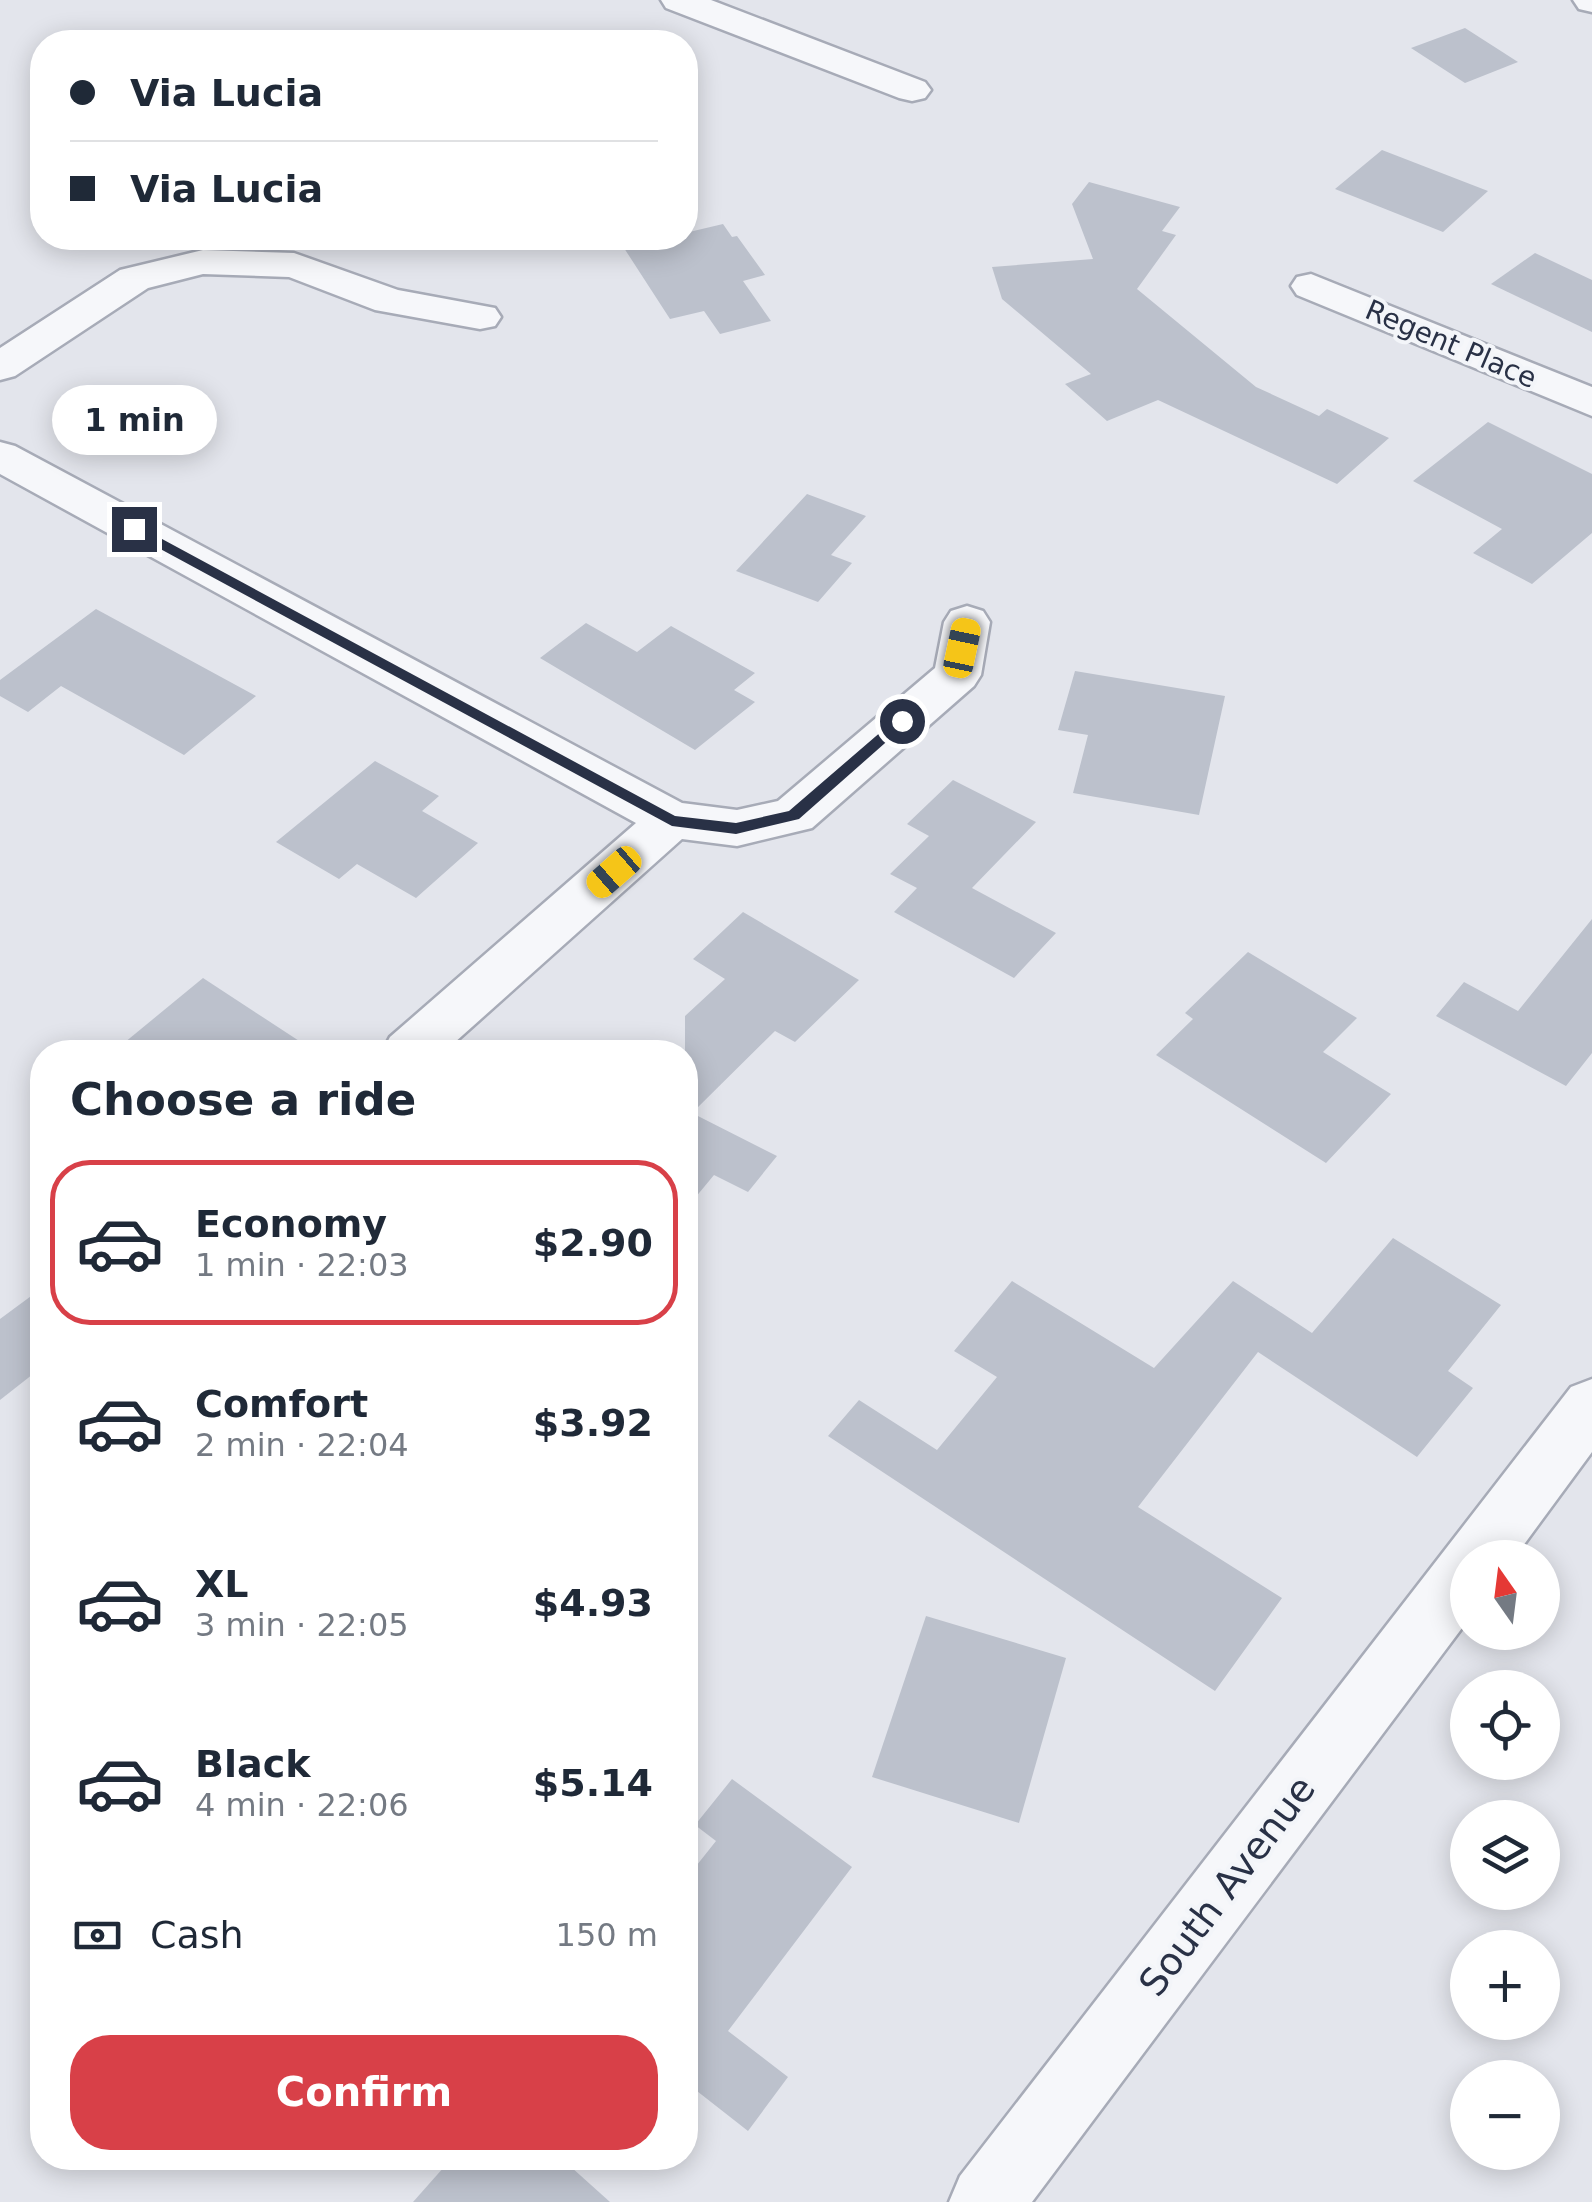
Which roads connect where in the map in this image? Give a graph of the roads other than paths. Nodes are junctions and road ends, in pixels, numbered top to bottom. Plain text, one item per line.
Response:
1 (679, 0) edge
2 (912, 90) dead end
3 (1311, 286) dead end
4 (480, 318) dead end
5 (0, 367) edge
6 (1592, 403) edge
7 (0, 456) edge
8 (968, 622) dead end
9 (672, 820) junction
10 (424, 1040) edge
11 (1592, 1405) edge
12 (1490, 1540) edge
13 (1450, 1593) edge
14 (986, 2202) edge

1 - 2 street
3 - 6 street, Regent Place
4 - 5 street
7 - 9 street
8 - 9 street
9 - 10 street
11 - 12 street
13 - 14 street, South Avenue

